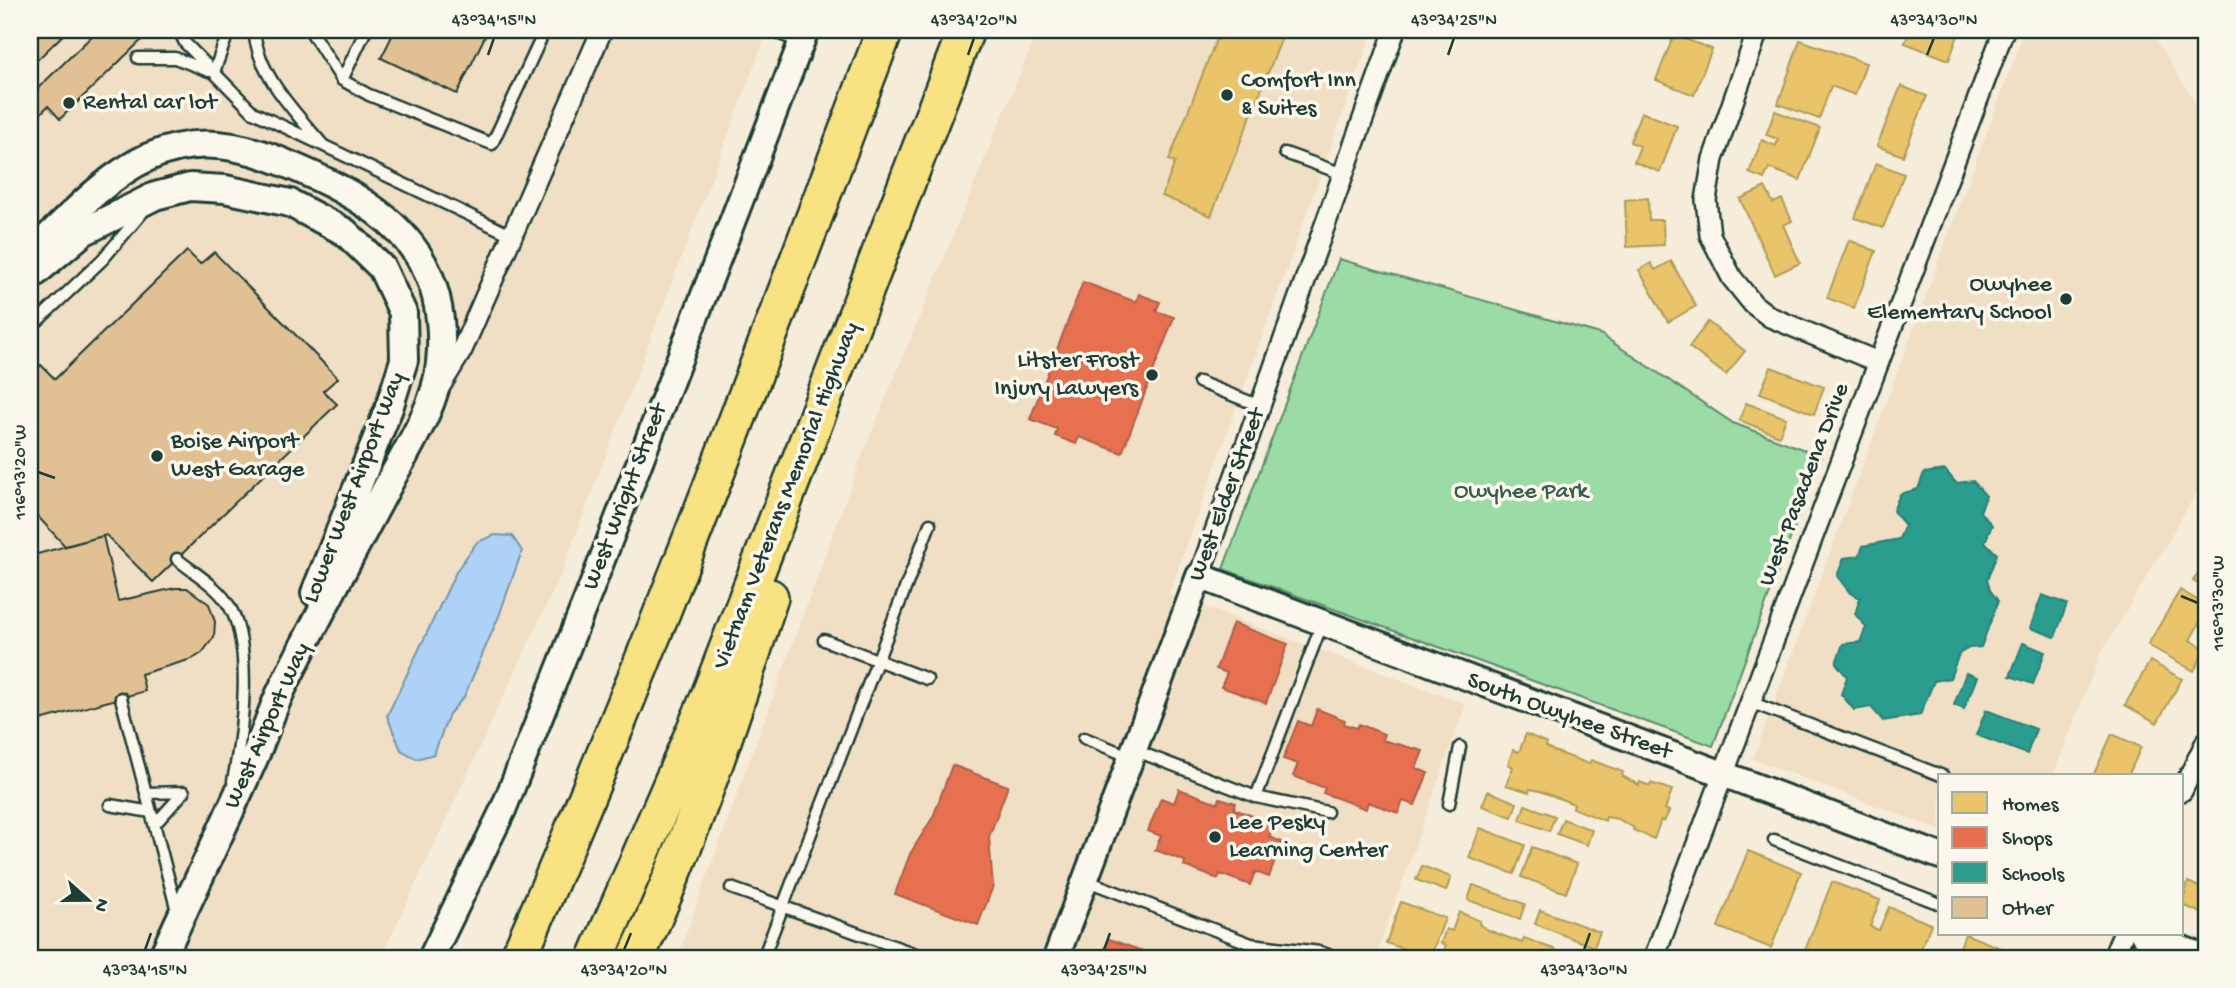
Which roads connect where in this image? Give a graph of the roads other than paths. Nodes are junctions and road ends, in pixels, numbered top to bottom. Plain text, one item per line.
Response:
1 (179, 30) edge
2 (229, 30) edge
3 (254, 30) edge
4 (310, 30) edge
5 (366, 30) edge
6 (545, 30) edge
7 (602, 30) edge
8 (885, 30) edge
9 (966, 30) edge
10 (1395, 30) edge
11 (1758, 30) edge
12 (2004, 30) edge
13 (797, 33) edge
14 (138, 58) dead end
15 (214, 72) junction
16 (342, 80) junction
17 (326, 148) junction
18 (1285, 153) dead end
19 (1343, 174) junction
20 (155, 196) junction
21 (511, 234) junction
22 (30, 255) edge
23 (30, 277) edge
24 (30, 328) edge
25 (842, 356) junction
26 (1878, 362) junction
27 (1199, 382) dead end
28 (431, 402) junction
29 (1260, 406) junction
30 (930, 524) dead end
31 (688, 547) junction
32 (177, 559) dead end
33 (1199, 576) junction
34 (1323, 623) junction
35 (824, 640) dead end
36 (877, 660) junction
37 (927, 679) dead end
38 (281, 690) junction
39 (121, 698) dead end
40 (1750, 702) junction
41 (1084, 738) dead end
42 (2206, 742) edge
43 (1460, 747) dead end
44 (1133, 753) junction
45 (1723, 773) junction
46 (1938, 774) edge
47 (2184, 787) edge
48 (147, 793) junction
49 (1256, 797) junction
50 (1449, 804) dead end
51 (110, 805) dead end
52 (152, 812) junction
53 (1327, 812) dead end
54 (224, 823) junction
55 (155, 824) junction
56 (1774, 840) dead end
57 (1938, 855) edge
58 (1085, 880) junction
59 (731, 888) dead end
60 (1938, 903) edge
61 (783, 907) junction
62 (180, 920) junction
63 (2122, 936) edge
64 (2148, 936) edge
65 (163, 958) edge
66 (431, 958) edge
67 (492, 958) edge
68 (518, 958) edge
69 (596, 958) edge
70 (636, 958) edge
71 (763, 958) edge
72 (926, 958) edge
73 (1056, 958) edge
74 (1337, 958) edge
75 (1654, 958) edge
76 (2113, 958) edge
77 (2206, 958) edge

1 - 15 lane
2 - 15 lane
3 - 17 lane
4 - 16 lane
5 - 16 lane
6 - 16 lane
7 - 21 street, West Airport Way
8 - 31 highway
9 - 25 highway, Vietnam Veterans Memorial Highway
10 - 19 street, West Elder Street
11 - 26 street
12 - 26 street, West Pasadena Drive
13 - 66 street, West Wright Street
14 - 15 lane
15 - 17 lane
17 - 21 lane
18 - 19 lane
19 - 29 street, West Elder Street
20 - 23 main road, Lower West Airport Way
20 - 24 lane
20 - 38 main road, Lower West Airport Way
21 - 28 street, West Airport Way
22 - 28 main road
25 - 69 highway, Vietnam Veterans Memorial Highway
25 - 70 highway
26 - 40 street, West Pasadena Drive
27 - 29 lane
28 - 38 main road, West Airport Way
29 - 33 street, West Elder Street
30 - 36 lane
31 - 67 highway
31 - 68 highway
32 - 54 lane
33 - 34 street, South Owyhee Street
33 - 44 street, West Elder Street
34 - 45 street, South Owyhee Street
34 - 49 lane
35 - 36 lane
36 - 37 lane
36 - 61 lane
38 - 54 main road, West Airport Way
39 - 48 lane
40 - 45 street, West Pasadena Drive
40 - 46 lane
41 - 44 lane
42 - 47 street
43 - 50 lane
44 - 49 lane
44 - 58 street, West Elder Street
45 - 57 street, South Owyhee Street
45 - 75 street, West Pasadena Drive
48 - 52 lane
48 - 55 lane
49 - 53 lane
51 - 52 lane
52 - 55 lane
54 - 62 main road, West Airport Way
55 - 62 lane
56 - 60 lane
58 - 73 street, West Elder Street
58 - 74 lane
59 - 61 lane
61 - 71 lane
61 - 72 lane
62 - 65 main road, West Airport Way
63 - 76 street
64 - 77 street

